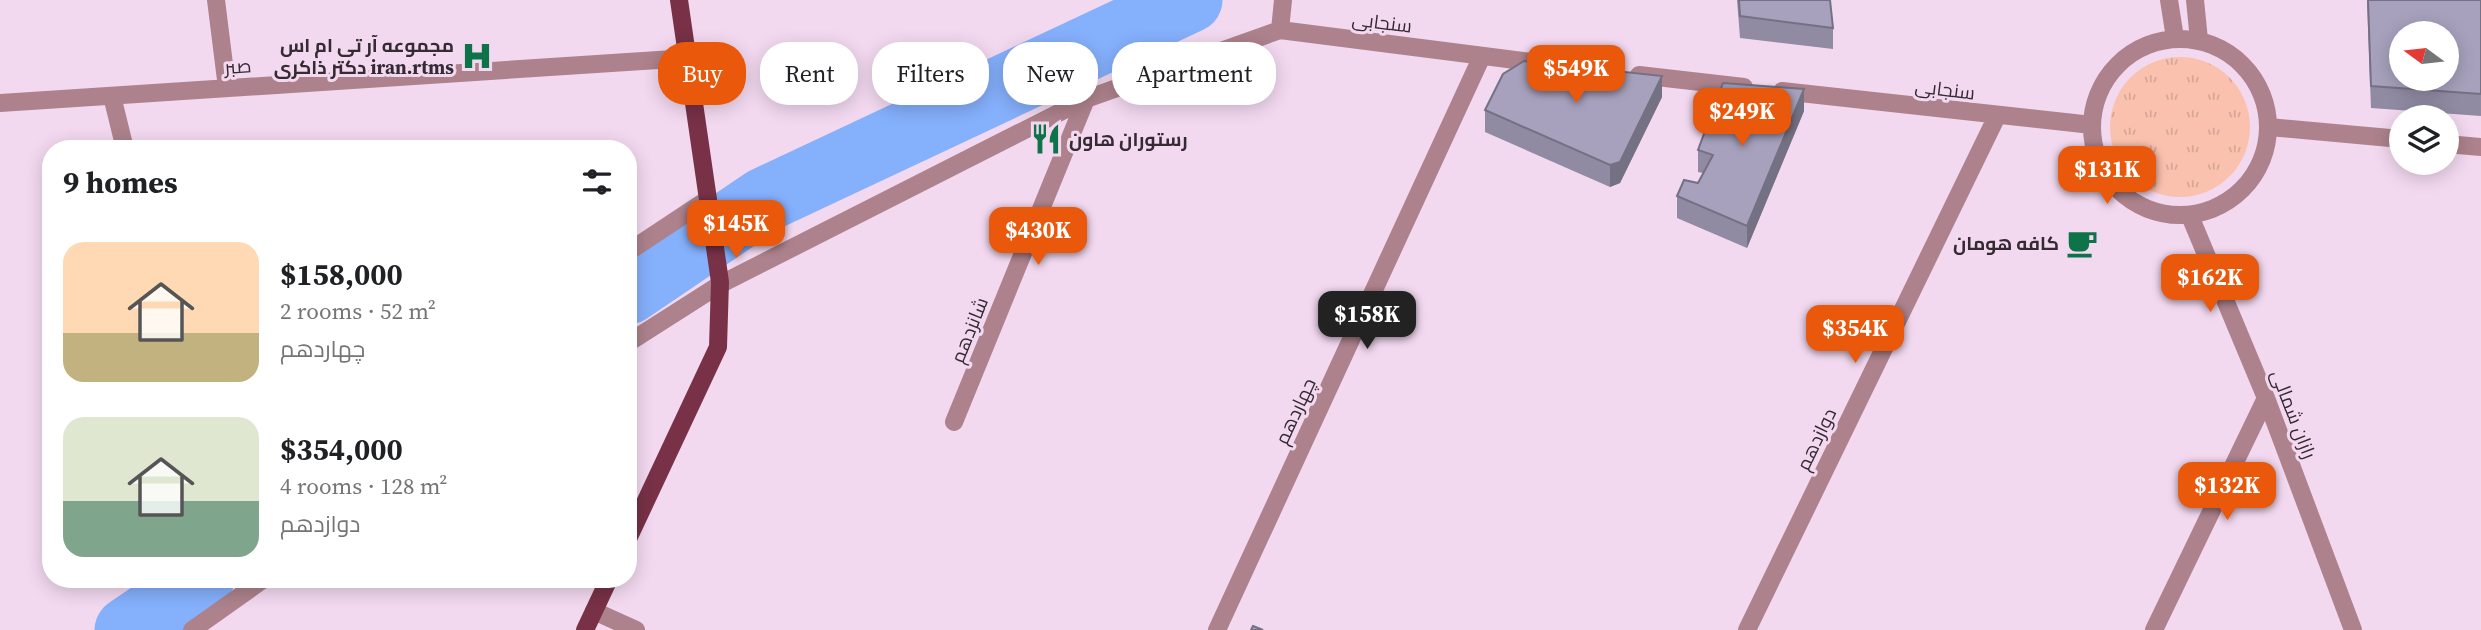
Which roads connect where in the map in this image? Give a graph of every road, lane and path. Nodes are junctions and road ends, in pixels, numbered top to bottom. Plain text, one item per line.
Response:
1 (216, 0) edge
2 (679, 0) edge
3 (1283, 0) edge
4 (2169, 0) edge
5 (2195, 0) edge
6 (1280, 30) junction
7 (2175, 38) junction
8 (2199, 40) junction
9 (686, 42) edge
10 (1482, 57) junction
11 (658, 60) edge
12 (1563, 66) edge
13 (1617, 72) edge
14 (228, 88) junction
15 (1098, 95) edge
16 (112, 96) junction
17 (0, 103) edge
18 (695, 105) edge
19 (1074, 105) edge
20 (1084, 105) edge
21 (1997, 116) junction
22 (2092, 125) junction
23 (2269, 127) junction
24 (2389, 138) edge
25 (123, 140) edge
26 (2459, 145) edge
27 (2481, 147) edge
28 (708, 201) junction
29 (2190, 216) junction
30 (637, 246) edge
31 (720, 284) junction
32 (637, 337) edge
33 (2266, 398) junction
34 (954, 422) dead end
35 (637, 520) edge
36 (251, 588) edge
37 (605, 588) edge
38 (594, 611) junction
39 (192, 630) edge
40 (585, 630) edge
41 (636, 630) edge
42 (1217, 630) edge
43 (1747, 630) edge
44 (2154, 630) edge
45 (2353, 630) edge

1 - 14 street
2 - 9 main road
3 - 6 street
4 - 7 street
5 - 8 street
6 - 10 street, سنجابی
6 - 15 street, سنجابی
7 - 8 street
7 - 22 street
8 - 23 street
10 - 12 street, سنجابی
10 - 42 street, چهاردهم
11 - 14 street, صبر
13 - 21 street, سنجابی
14 - 16 street, صبر
16 - 17 street, صبر
16 - 25 street
18 - 28 main road
19 - 31 street, سنجابی
20 - 34 street, شانزدهم
21 - 22 street, سنجابی
21 - 43 street, دوازدهم
22 - 29 street
23 - 24 street
23 - 29 street
26 - 27 street
28 - 30 street
28 - 31 main road
29 - 33 street, رازان شمالی
31 - 32 street, سنجابی
31 - 35 main road
33 - 44 street
33 - 45 street, رازان شمالی
36 - 39 street
37 - 38 main road
38 - 40 main road
38 - 41 street

